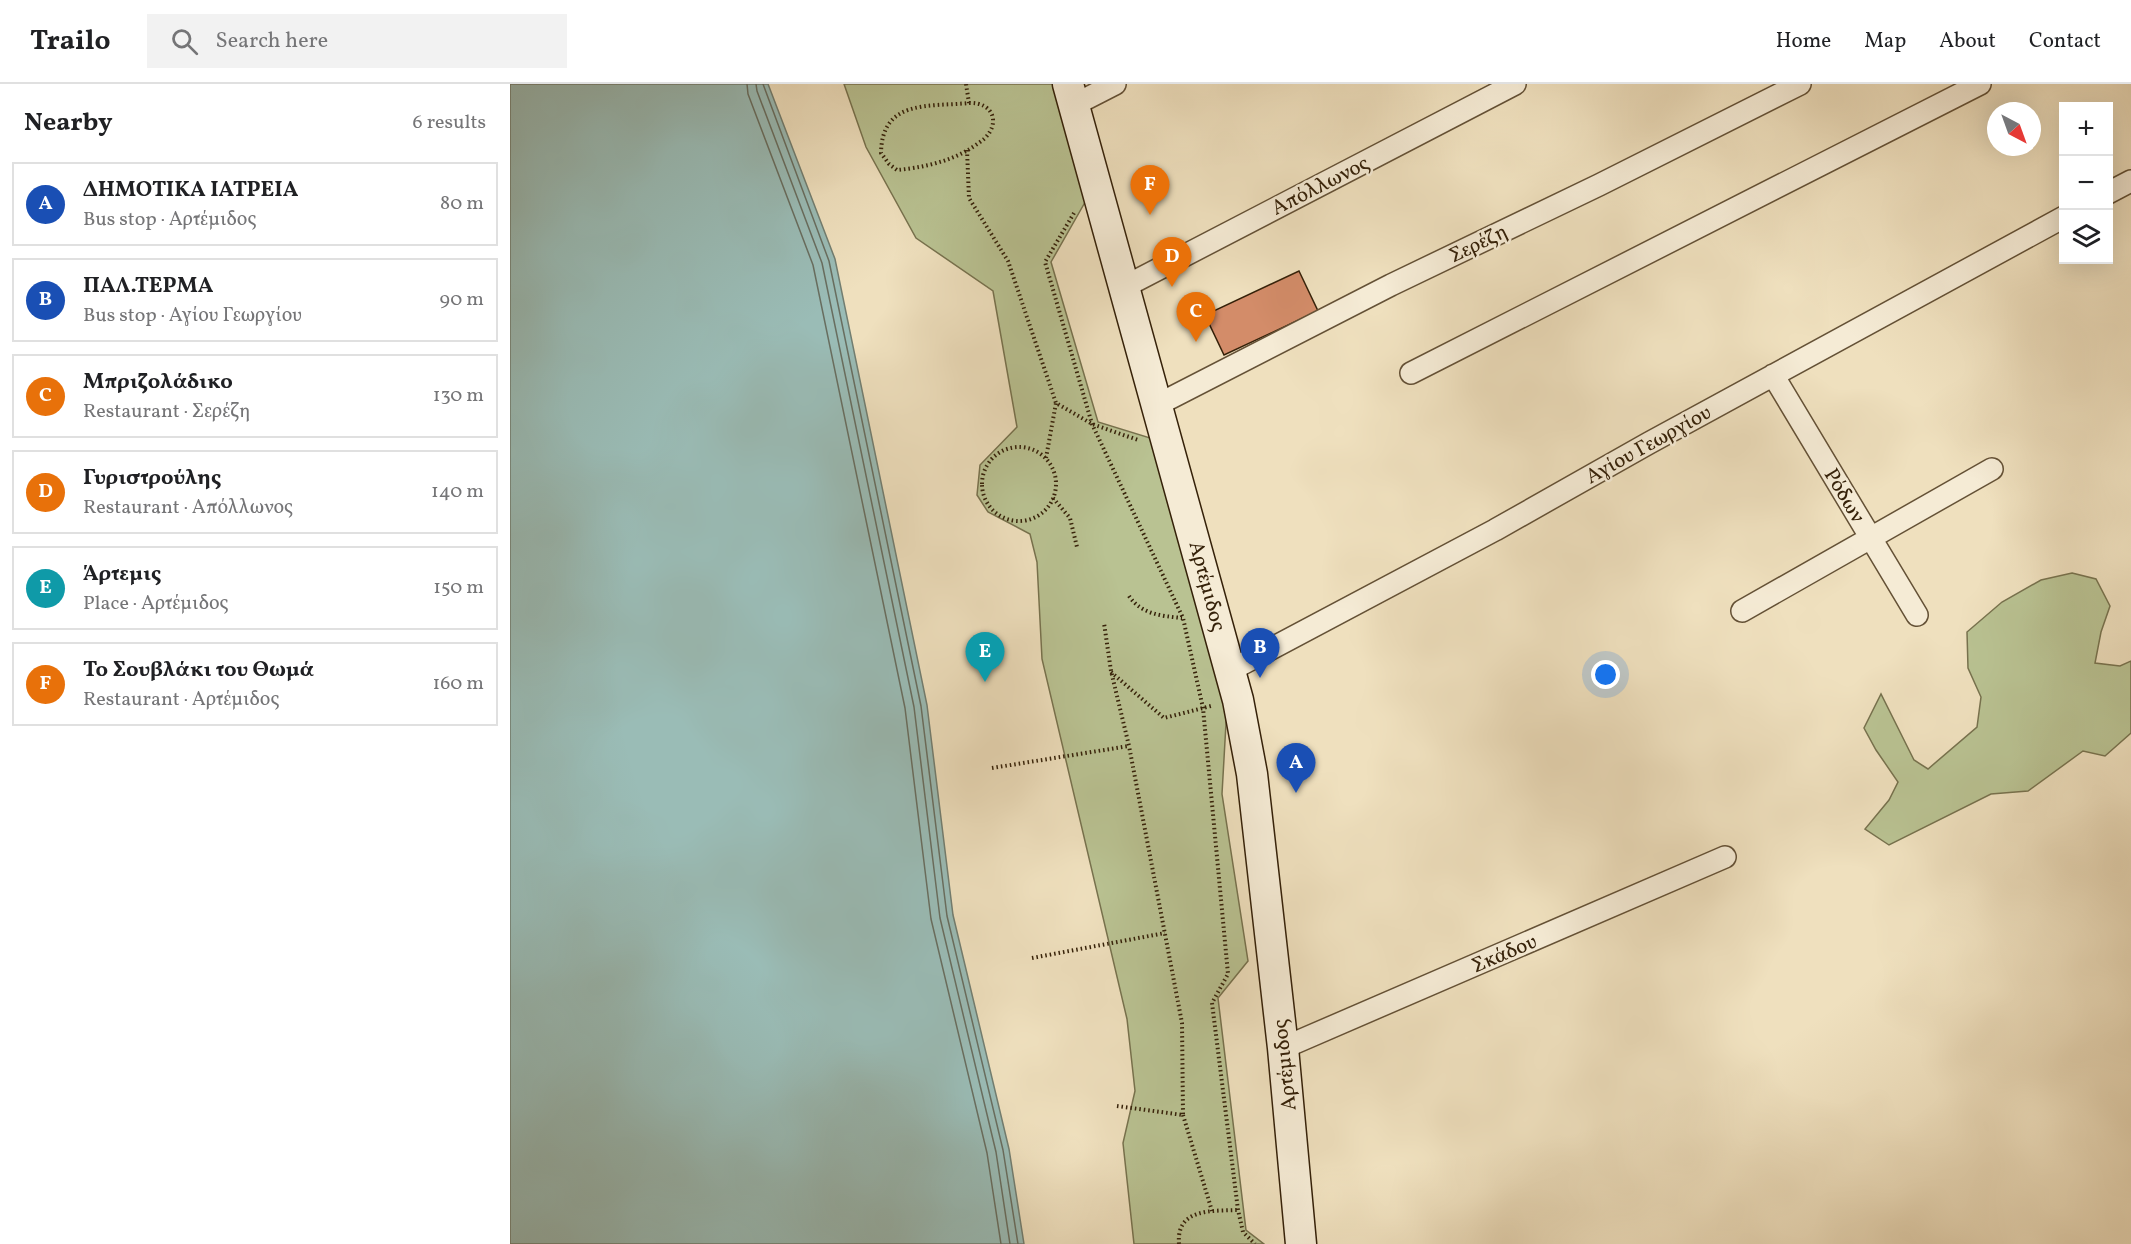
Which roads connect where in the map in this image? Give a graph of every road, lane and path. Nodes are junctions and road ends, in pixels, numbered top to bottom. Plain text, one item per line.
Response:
1 (966, 84) edge
2 (1115, 84) edge
3 (1515, 84) edge
4 (1800, 84) edge
5 (1980, 84) edge
6 (1071, 94) edge
7 (969, 103) junction
8 (967, 150) junction
9 (2131, 181) edge
10 (2113, 191) edge
11 (1080, 204) dead end
12 (2059, 220) edge
13 (1124, 287) junction
14 (1411, 373) dead end
15 (1773, 375) junction
16 (1056, 403) junction
17 (1157, 405) junction
18 (1092, 424) junction
19 (1170, 450) junction
20 (1046, 458) junction
21 (1992, 469) dead end
22 (1053, 498) junction
23 (1870, 537) junction
24 (1077, 547) dead end
25 (1128, 596) dead end
26 (1742, 611) dead end
27 (1216, 615) junction
28 (1917, 615) dead end
29 (1183, 618) junction
30 (1104, 623) dead end
31 (1231, 670) junction
32 (1111, 671) junction
33 (1238, 699) junction
34 (1203, 708) junction
35 (1129, 746) junction
36 (992, 768) dead end
37 (1725, 857) dead end
38 (1165, 933) junction
39 (1032, 958) dead end
40 (1282, 1048) junction
41 (1118, 1106) dead end
42 (1183, 1115) junction
43 (1238, 1210) junction
44 (1212, 1211) junction
45 (1179, 1244) edge
46 (1255, 1244) edge
47 (1301, 1244) edge

1 - 7 path
2 - 6 street
3 - 13 street, Απόλλωνος
4 - 17 street, Σερέζη
5 - 14 street
6 - 13 main road, Αρτέμιδος
7 - 8 path
7 - 8 path
8 - 16 path
9 - 10 street
11 - 18 path
12 - 15 street, Αγίου Γεωργίου
13 - 17 main road, Αρτέμιδος
15 - 23 street, Ρόδων
15 - 31 street, Αγίου Γεωργίου
16 - 18 path
16 - 20 path
17 - 19 main road, Αρτέμιδος
18 - 19 path
18 - 29 path
19 - 27 main road, Αρτέμιδος
20 - 22 path
20 - 22 path
21 - 23 street
22 - 24 path
23 - 26 street
23 - 28 street, Ρόδων
25 - 29 path
27 - 29 path
27 - 31 main road, Αρτέμιδος
29 - 34 path
30 - 32 path
31 - 33 main road, Αρτέμιδος
32 - 34 path
32 - 35 path
33 - 34 path
33 - 40 main road, Αρτέμιδος
34 - 43 path
35 - 36 path
35 - 38 path
37 - 40 street, Σκάδου
38 - 39 path
38 - 42 path
40 - 47 main road, Αρτέμιδος
41 - 42 path
42 - 44 path
43 - 44 path
43 - 46 path
44 - 45 path

